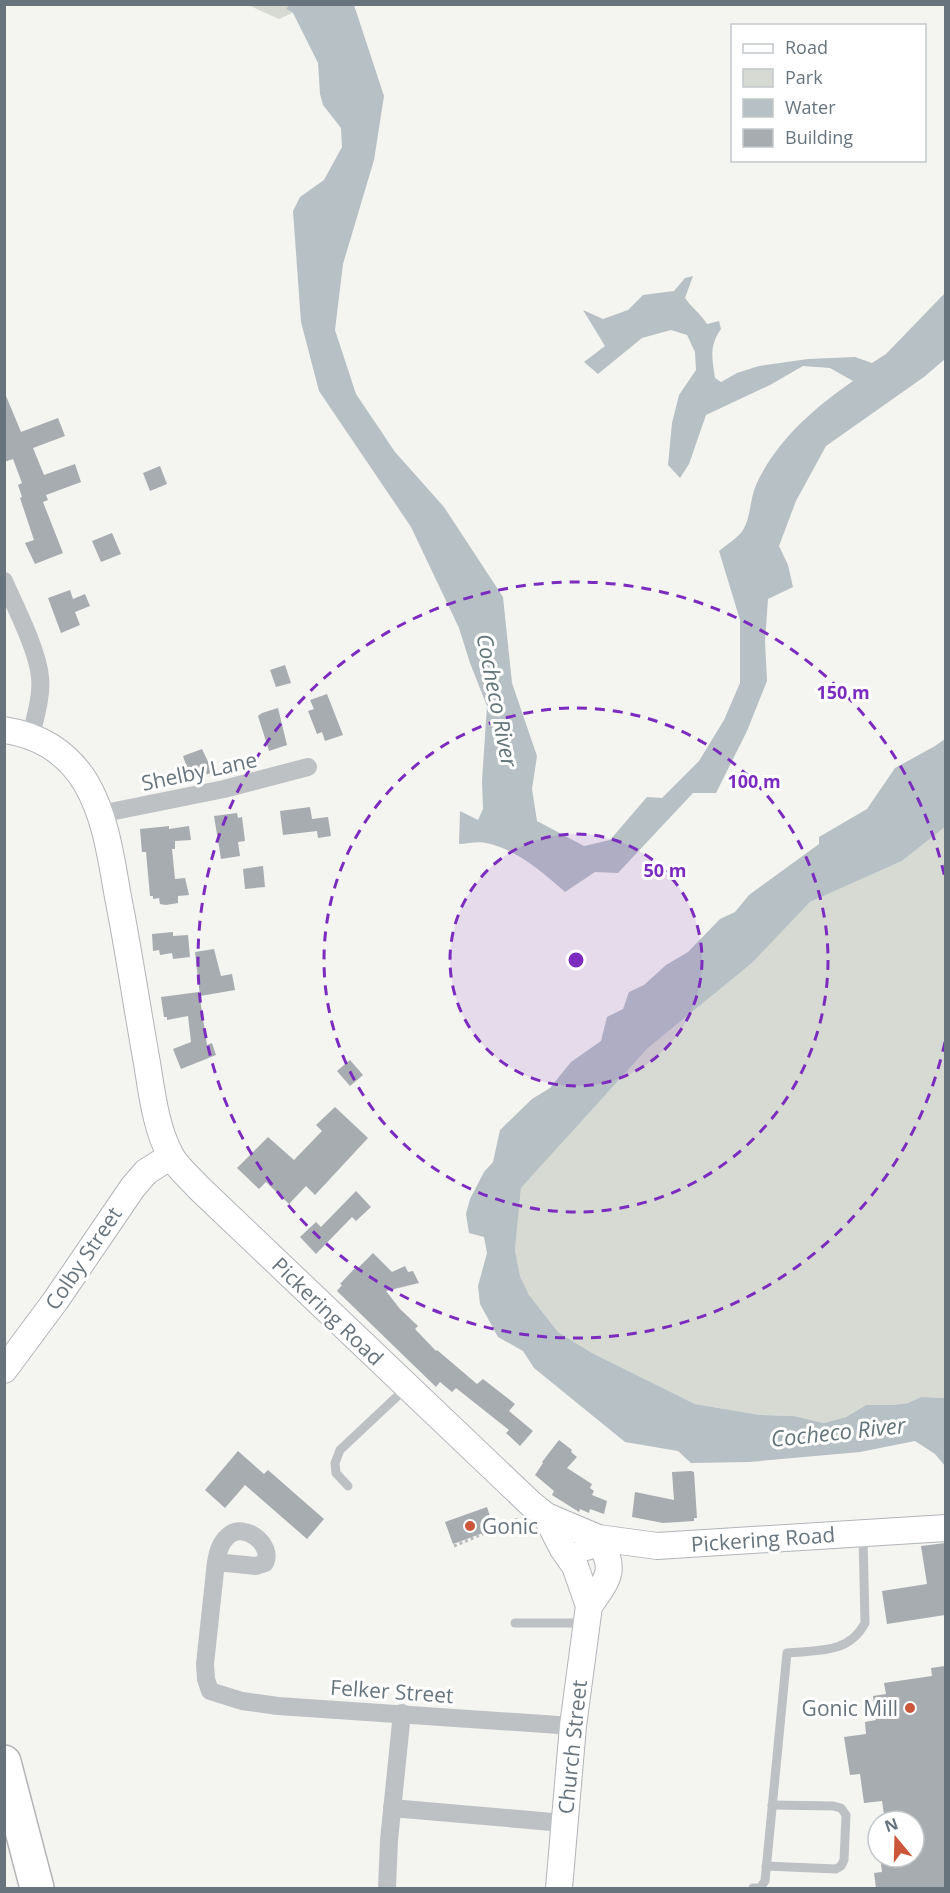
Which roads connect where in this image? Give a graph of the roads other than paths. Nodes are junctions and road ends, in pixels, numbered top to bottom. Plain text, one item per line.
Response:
1 (4, 581) edge
2 (4, 730) edge
3 (31, 736) junction
4 (308, 767) dead end
5 (100, 814) junction
6 (171, 1156) junction
7 (4, 1370) edge
8 (408, 1387) junction
9 (348, 1486) dead end
10 (546, 1516) junction
11 (945, 1528) edge
12 (863, 1533) junction
13 (597, 1538) junction
14 (657, 1546) junction
15 (216, 1562) dead end
16 (574, 1566) junction
17 (606, 1581) junction
18 (588, 1615) junction
19 (514, 1623) dead end
20 (402, 1713) junction
21 (573, 1726) junction
22 (4, 1762) edge
23 (772, 1805) junction
24 (392, 1808) junction
25 (564, 1823) junction
26 (766, 1866) junction
27 (37, 1888) edge
28 (387, 1888) edge
29 (559, 1888) edge
30 (753, 1888) edge

1 - 3 street
2 - 3 main road, Pickering Road
3 - 5 main road, Pickering Road
4 - 5 street, Shelby Lane
5 - 6 main road, Pickering Road
6 - 7 main road, Colby Street
6 - 8 main road, Pickering Road
8 - 9 lane
8 - 10 main road, Pickering Road
10 - 13 main road, Pickering Road
10 - 16 main road, Church Street
11 - 12 main road, Pickering Road
12 - 14 main road, Pickering Road
12 - 23 lane
13 - 14 main road, Pickering Road
13 - 16 main road
13 - 17 main road
14 - 17 main road, Church Street
15 - 20 street, Felker Street
16 - 18 main road, Church Street
17 - 18 main road, Church Street
18 - 19 lane
18 - 21 main road, Church Street
20 - 21 street, Felker Street
20 - 24 street
21 - 25 main road, Church Street
22 - 27 highway
23 - 26 lane
23 - 26 lane
24 - 25 street
24 - 28 street
25 - 29 main road, Church Street
26 - 30 lane

